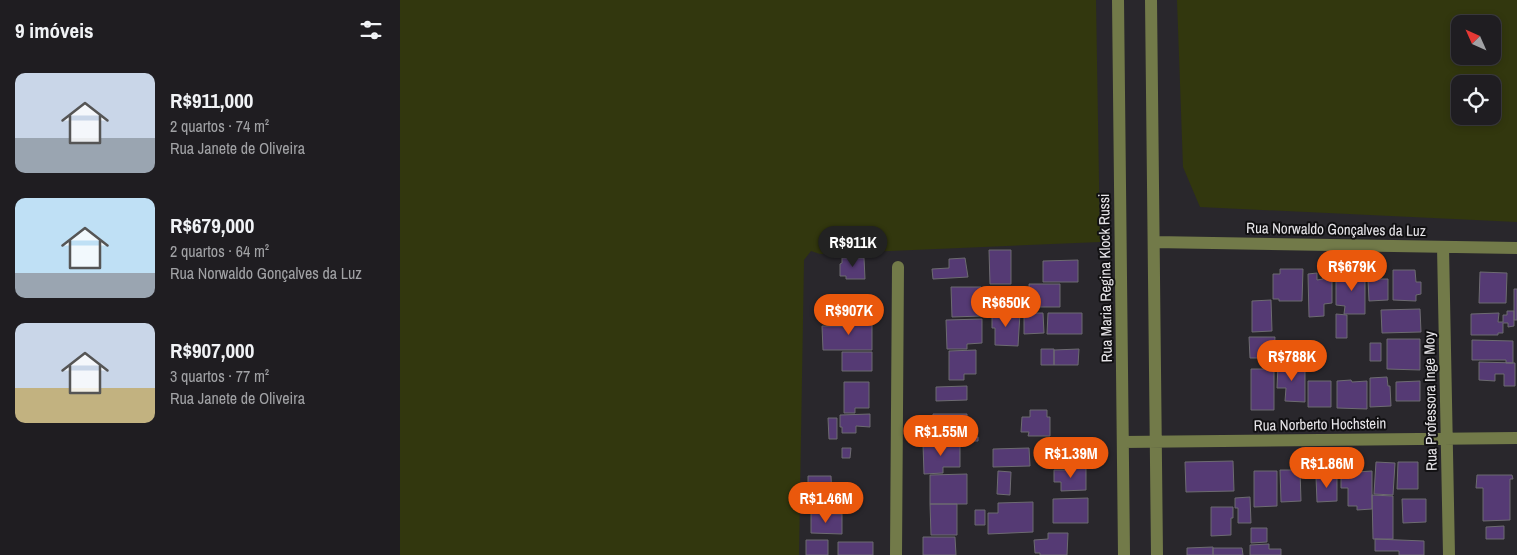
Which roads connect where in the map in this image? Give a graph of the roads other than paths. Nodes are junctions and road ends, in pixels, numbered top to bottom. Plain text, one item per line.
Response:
1 (1118, 0) edge
2 (1151, 0) edge
3 (1154, 242) junction
4 (1444, 247) junction
5 (1517, 248) edge
6 (898, 267) dead end
7 (1517, 438) edge
8 (1447, 439) junction
9 (1123, 442) junction
10 (1156, 442) junction
11 (896, 555) edge
12 (1124, 555) edge
13 (1157, 555) edge
14 (1449, 555) edge

1 - 9 street, Rua Maria Regina Klock Russi
2 - 3 street
3 - 4 street, Rua Norwaldo Gonçalves da Luz
3 - 10 street
4 - 5 street, Rua Norwaldo Gonçalves da Luz
4 - 8 street, Rua Professora Inge Moy
6 - 11 street
7 - 8 street, Rua Norberto Hochstein
8 - 10 street, Rua Norberto Hochstein
8 - 14 street, Rua Professora Inge Moy
9 - 10 street, Rua Norberto Hochstein
9 - 12 street, Rua Maria Regina Klock Russi
10 - 13 street

